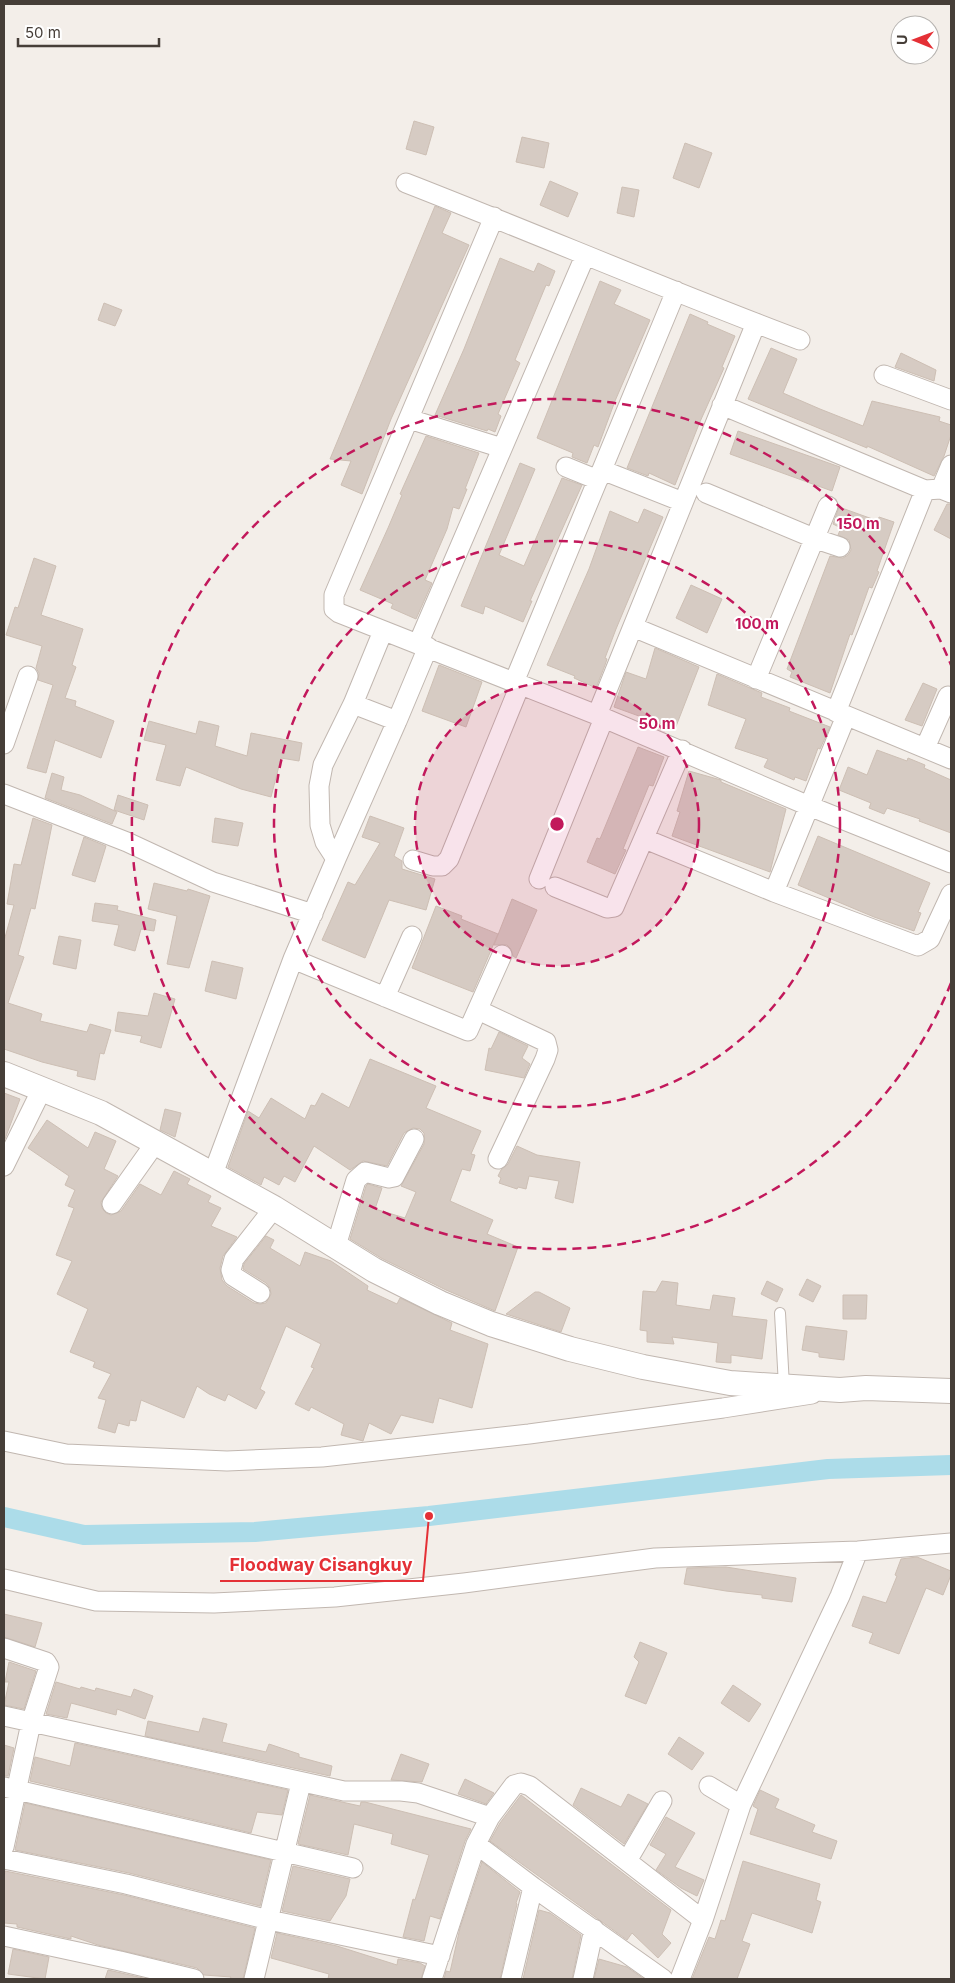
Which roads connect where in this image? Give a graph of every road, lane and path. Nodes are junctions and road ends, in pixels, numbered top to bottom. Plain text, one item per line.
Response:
1 (406, 183) dead end
2 (494, 217) junction
3 (585, 256) junction
4 (676, 291) junction
5 (756, 323) junction
6 (800, 340) dead end
7 (884, 375) dead end
8 (951, 400) edge
9 (722, 405) junction
10 (409, 418) junction
11 (502, 448) junction
12 (951, 465) edge
13 (566, 467) dead end
14 (600, 475) junction
15 (939, 490) edge
16 (706, 493) dead end
17 (683, 502) junction
18 (828, 506) dead end
19 (816, 539) junction
20 (840, 547) dead end
21 (632, 627) junction
22 (383, 631) junction
23 (423, 646) junction
24 (28, 676) dead end
25 (756, 679) junction
26 (517, 684) junction
27 (948, 696) dead end
28 (353, 704) junction
29 (841, 714) junction
30 (600, 716) junction
31 (397, 720) junction
32 (4, 744) edge
33 (925, 748) junction
34 (682, 750) junction
35 (951, 758) edge
36 (4, 794) edge
37 (809, 806) junction
38 (645, 839) junction
39 (336, 859) junction
40 (413, 860) dead end
41 (951, 863) edge
42 (774, 892) junction
43 (951, 894) edge
44 (314, 914) junction
45 (412, 936) dead end
46 (502, 955) dead end
47 (293, 959) junction
48 (385, 997) junction
49 (478, 1010) junction
50 (4, 1074) edge
51 (42, 1090) junction
52 (414, 1139) dead end
53 (156, 1142) junction
54 (498, 1159) dead end
55 (4, 1166) edge
56 (213, 1174) junction
57 (112, 1204) dead end
58 (274, 1208) junction
59 (336, 1246) junction
60 (260, 1293) dead end
61 (780, 1313) dead end
62 (784, 1387) junction
63 (840, 1390) junction
64 (951, 1391) edge
65 (4, 1441) edge
66 (951, 1543) edge
67 (858, 1550) junction
68 (4, 1579) edge
69 (4, 1648) edge
70 (4, 1716) edge
71 (31, 1723) junction
72 (301, 1783) junction
73 (709, 1786) dead end
74 (9, 1788) edge
75 (662, 1801) dead end
76 (741, 1805) junction
77 (490, 1818) junction
78 (476, 1844) junction
79 (4, 1847) edge
80 (285, 1852) junction
81 (4, 1859) edge
82 (627, 1861) junction
83 (353, 1868) dead end
84 (533, 1887) junction
85 (269, 1920) junction
86 (703, 1920) junction
87 (594, 1930) junction
88 (4, 1936) edge
89 (440, 1956) junction
90 (194, 1979) edge
91 (254, 1979) edge
92 (432, 1979) edge
93 (510, 1979) edge
94 (583, 1979) edge
95 (664, 1979) edge
96 (680, 1979) edge

1 - 2 street
2 - 3 street
2 - 10 street
3 - 4 street
3 - 11 street
4 - 5 street
4 - 14 street
5 - 6 street
5 - 9 street
7 - 8 street
9 - 15 street
9 - 17 street
10 - 11 street
10 - 22 street
11 - 23 street
12 - 15 street
13 - 14 street
14 - 17 street
14 - 26 street
15 - 29 street
16 - 19 street
17 - 21 street
18 - 19 street
19 - 20 street
19 - 25 street
21 - 25 street
21 - 30 street
22 - 23 street
22 - 28 street
23 - 26 street
23 - 31 street
24 - 32 street
25 - 29 street
26 - 30 street
26 - 40 street
27 - 33 street
28 - 31 street
28 - 39 street
29 - 33 street
29 - 37 street
30 - 34 street
30 - 38 street
31 - 39 street
33 - 35 street
34 - 37 street
34 - 38 street
36 - 44 street
37 - 41 street
37 - 42 street
38 - 42 street
39 - 44 street
42 - 43 street
44 - 47 street
45 - 48 street
46 - 49 street
47 - 48 street
47 - 56 street
48 - 49 street
49 - 54 street
50 - 51 street
51 - 53 street
51 - 55 street
52 - 59 street
53 - 56 street
53 - 57 street
56 - 58 street
58 - 59 street
58 - 60 street
59 - 62 street
61 - 62 lane
62 - 63 street
63 - 64 street
63 - 65 street
66 - 67 street
67 - 68 street
67 - 76 street
69 - 71 street
70 - 71 street
71 - 72 street
71 - 74 street
72 - 77 street
72 - 80 street
73 - 76 street
74 - 79 street
74 - 80 street
75 - 82 street
76 - 86 street
77 - 78 street
77 - 82 street
78 - 84 street
78 - 89 street
80 - 83 street
80 - 85 street
81 - 85 street
82 - 86 street
84 - 87 street
84 - 93 street
85 - 89 street
85 - 91 street
86 - 96 street
87 - 94 street
87 - 95 street
88 - 90 street
89 - 92 street

